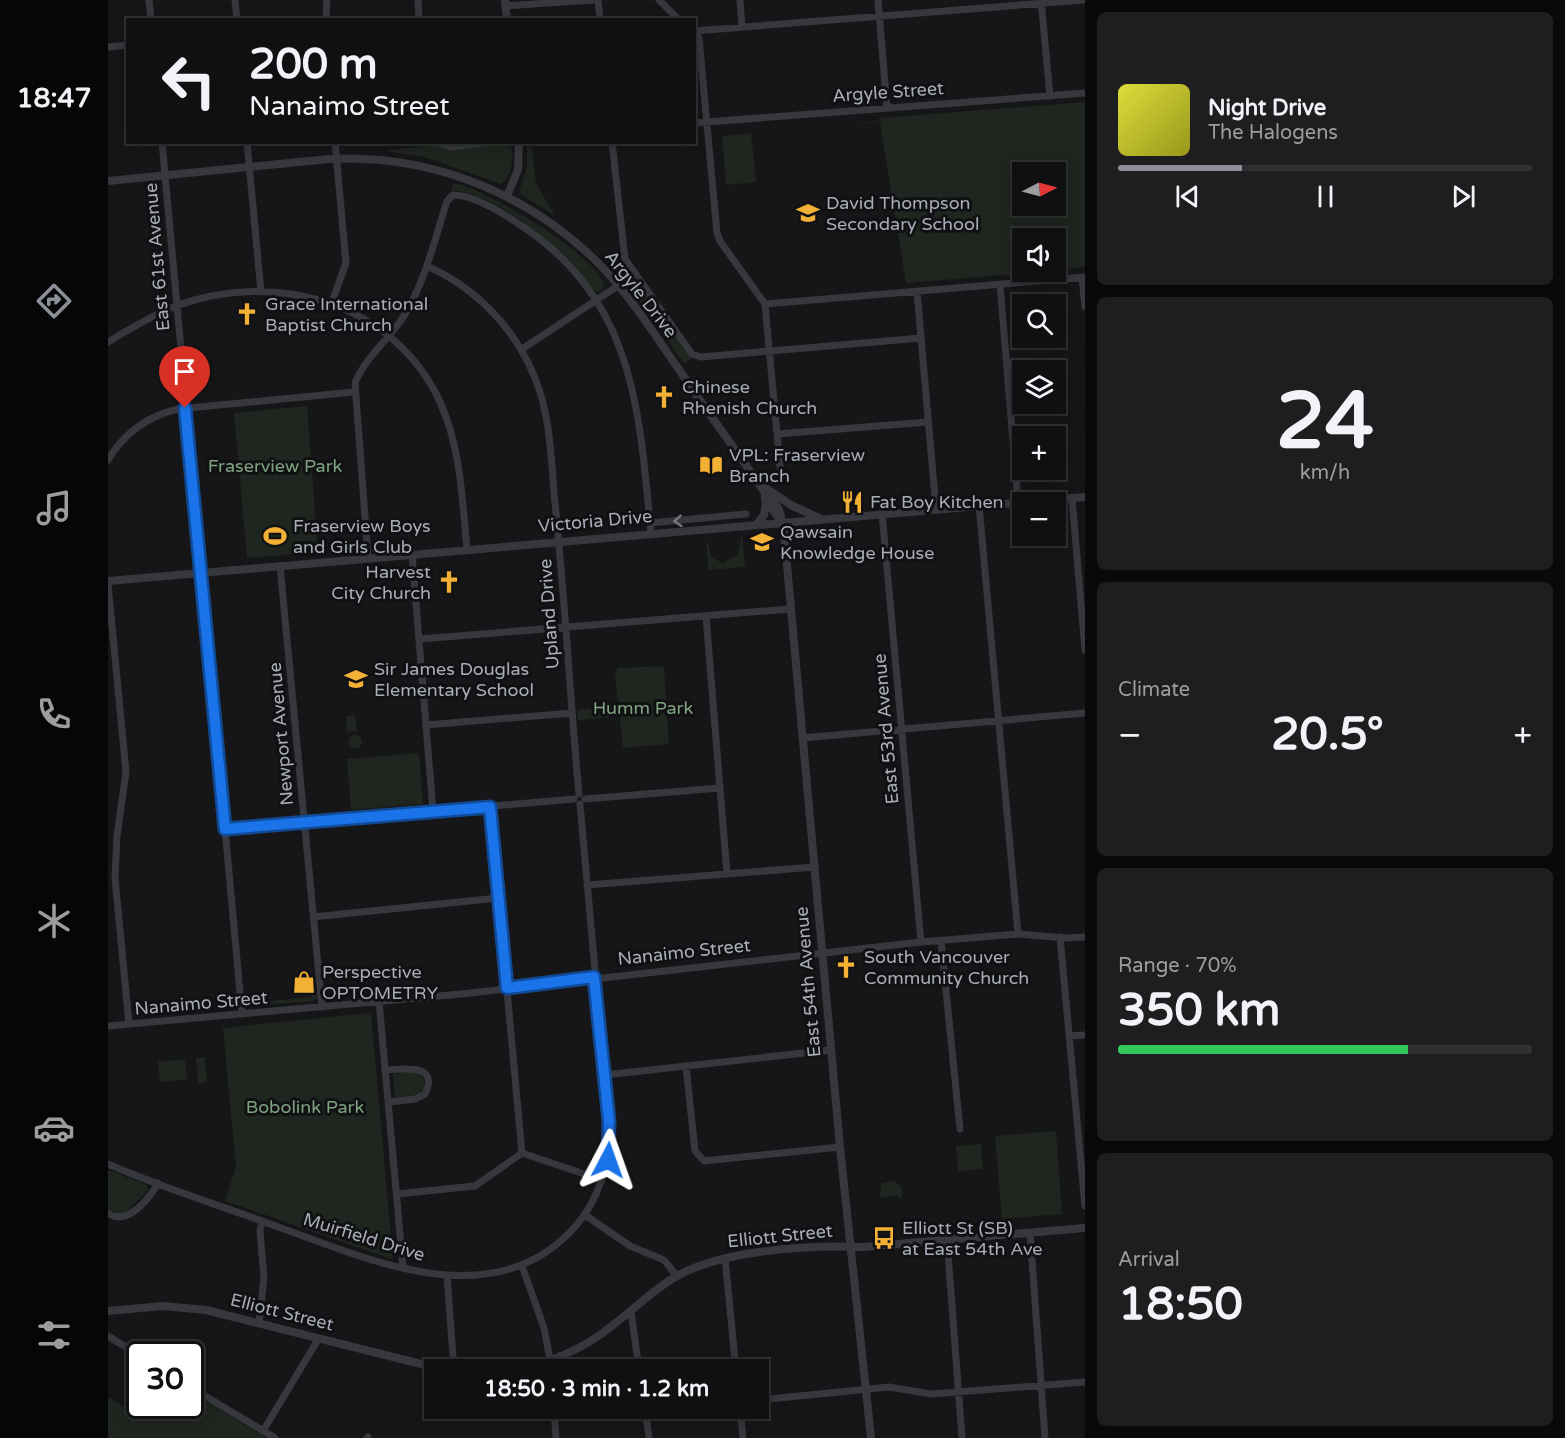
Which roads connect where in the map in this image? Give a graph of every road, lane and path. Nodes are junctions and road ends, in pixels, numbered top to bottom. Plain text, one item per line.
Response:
1 (149, 0) edge
2 (235, 0) edge
3 (327, 0) edge
4 (417, 0) edge
5 (596, 0) edge
6 (659, 0) edge
7 (740, 0) edge
8 (878, 0) edge
9 (1083, 0) edge
10 (1041, 2) edge
11 (506, 3) edge
12 (880, 16) junction
13 (151, 18) edge
14 (237, 18) edge
15 (326, 18) edge
16 (419, 18) edge
17 (507, 18) edge
18 (600, 18) edge
19 (677, 18) edge
20 (742, 27) junction
21 (696, 31) edge
22 (696, 33) edge
23 (126, 45) edge
24 (108, 47) edge
25 (1085, 93) edge
26 (1050, 96) junction
27 (887, 108) junction
28 (707, 122) junction
29 (696, 123) edge
30 (162, 144) edge
31 (247, 144) edge
32 (335, 144) edge
33 (441, 144) edge
34 (475, 144) edge
35 (519, 144) edge
36 (612, 144) edge
37 (337, 159) junction
38 (249, 167) junction
39 (165, 176) junction
40 (108, 181) edge
41 (507, 196) junction
42 (427, 266) junction
43 (636, 274) junction
44 (1084, 277) edge
45 (1000, 284) junction
46 (618, 286) junction
47 (917, 291) junction
48 (261, 292) junction
49 (596, 301) junction
50 (332, 302) junction
51 (765, 304) junction
52 (176, 306) junction
53 (1085, 307) edge
54 (389, 336) junction
55 (921, 338) junction
56 (108, 342) edge
57 (522, 349) junction
58 (770, 351) junction
59 (354, 392) junction
60 (185, 408) junction
61 (928, 422) junction
62 (777, 434) junction
63 (108, 460) edge
64 (781, 477) dead end
65 (758, 482) junction
66 (1017, 492) edge
67 (1085, 496) edge
68 (765, 497) junction
69 (1066, 498) edge
70 (1072, 498) junction
71 (1012, 502) edge
72 (979, 505) junction
73 (936, 509) junction
74 (882, 513) junction
75 (746, 514) dead end
76 (707, 518) junction
77 (819, 518) junction
78 (782, 522) junction
79 (650, 524) junction
80 (758, 524) junction
81 (708, 528) junction
82 (651, 533) junction
83 (559, 541) junction
84 (467, 549) junction
85 (412, 554) junction
86 (368, 557) junction
87 (280, 566) junction
88 (200, 573) junction
89 (108, 582) edge
90 (790, 609) junction
91 (706, 616) junction
92 (565, 627) junction
93 (420, 639) junction
94 (1085, 650) edge
95 (117, 670) junction
96 (108, 671) edge
97 (572, 713) junction
98 (1085, 714) edge
99 (999, 721) junction
100 (426, 725) junction
101 (902, 730) junction
102 (802, 738) junction
103 (720, 788) junction
104 (579, 799) junction
105 (490, 807) junction
106 (433, 811) junction
107 (305, 822) junction
108 (225, 829) junction
109 (814, 867) junction
110 (727, 874) junction
111 (587, 885) junction
112 (498, 898) junction
113 (314, 917) junction
114 (1018, 934) junction
115 (1085, 937) edge
116 (1060, 938) junction
117 (941, 941) junction
118 (921, 942) junction
119 (822, 953) junction
120 (594, 977) junction
121 (507, 988) junction
122 (379, 1001) junction
123 (322, 1007) junction
124 (242, 1014) junction
125 (129, 1024) junction
126 (108, 1026) edge
127 (1085, 1035) edge
128 (1069, 1036) junction
129 (831, 1050) junction
130 (686, 1066) junction
131 (386, 1070) junction
132 (605, 1075) junction
133 (389, 1102) junction
134 (960, 1129) dead end
135 (1082, 1132) edge
136 (840, 1147) junction
137 (522, 1153) junction
138 (108, 1164) edge
139 (602, 1180) junction
140 (158, 1183) junction
141 (397, 1194) junction
142 (1085, 1206) edge
143 (108, 1213) edge
144 (585, 1215) junction
145 (262, 1221) junction
146 (1085, 1228) edge
147 (1030, 1233) junction
148 (947, 1240) junction
149 (851, 1246) junction
150 (725, 1257) junction
151 (522, 1266) junction
152 (403, 1268) junction
153 (447, 1276) junction
154 (677, 1276) junction
155 (108, 1311) edge
156 (631, 1311) junction
157 (259, 1322) junction
158 (108, 1336) edge
159 (319, 1338) junction
160 (126, 1347) edge
161 (453, 1359) edge
162 (551, 1359) joint
163 (638, 1359) edge
164 (735, 1359) edge
165 (424, 1365) edge
166 (1085, 1382) edge
167 (1041, 1386) junction
168 (866, 1389) junction
169 (958, 1391) junction
170 (204, 1395) edge
171 (769, 1399) edge
172 (555, 1419) edge
173 (646, 1419) edge
174 (741, 1419) edge
175 (263, 1431) junction
176 (275, 1438) edge
177 (556, 1438) edge
178 (649, 1438) edge
179 (743, 1438) edge
180 (871, 1438) edge
181 (962, 1438) edge
182 (1045, 1438) edge

1 - 13 street
2 - 14 street
3 - 15 street
4 - 16 street
5 - 11 street
5 - 18 street
6 - 19 street
7 - 20 street
8 - 12 street
9 - 10 street
10 - 12 street
10 - 26 street
11 - 17 street
12 - 20 street
12 - 27 street
20 - 21 street
22 - 28 street
23 - 24 street
25 - 26 street, Argyle Street
26 - 27 street, Argyle Street
27 - 28 street, Argyle Street
28 - 29 street, Argyle Street
28 - 51 street
30 - 39 street, East 61st Avenue
31 - 38 street
32 - 37 street
33 - 34 street
35 - 41 street
36 - 43 street
37 - 38 street
37 - 41 street, Argyle Drive
37 - 50 street
38 - 39 street
38 - 48 street
39 - 40 street
39 - 52 street, East 61st Avenue
41 - 46 street, Argyle Drive
42 - 49 street
42 - 54 street
42 - 57 street, Upland Drive
43 - 46 street
43 - 58 street
44 - 45 street
44 - 53 street
45 - 47 street
45 - 66 street
46 - 49 street
46 - 65 street, Argyle Drive
47 - 51 street
47 - 55 street
48 - 50 street
48 - 52 street
49 - 57 street
49 - 79 street
50 - 54 street
51 - 58 street
52 - 56 street
52 - 60 street, East 61st Avenue
54 - 59 street
54 - 84 street
55 - 58 street
55 - 61 street
57 - 83 street, Upland Drive
58 - 62 street
59 - 60 street
59 - 86 street
60 - 63 street
60 - 88 street, East 61st Avenue
61 - 62 street
61 - 73 street
62 - 64 street
65 - 68 street, Argyle Drive
65 - 77 street
67 - 70 street, Victoria Drive
68 - 78 street, Argyle Drive
68 - 80 street
69 - 70 street, Victoria Drive
70 - 94 street
71 - 72 street, Victoria Drive
72 - 73 street, Victoria Drive
72 - 99 street
73 - 74 street, Victoria Drive
74 - 77 street, Victoria Drive
74 - 101 street, East 53rd Avenue
75 - 76 street
76 -> 79 street
76 - 81 street
77 - 78 street, Victoria Drive
78 - 80 street, Victoria Drive
78 - 90 street, East 54th Avenue
79 - 82 street
80 - 81 street, Victoria Drive
81 - 82 street, Victoria Drive
82 - 83 street, Victoria Drive
83 - 84 street, Victoria Drive
83 - 92 street, Upland Drive
84 - 85 street, Victoria Drive
85 - 86 street, Victoria Drive
85 - 93 street
86 - 87 street, Victoria Drive
87 - 88 street, Victoria Drive
87 - 107 street, Newport Avenue
88 - 89 street, Victoria Drive
88 - 108 street, East 61st Avenue
89 - 95 street
90 - 91 street
90 - 102 street, East 54th Avenue
91 - 92 street
91 - 103 street
92 - 93 street
92 - 97 street, Upland Drive
93 - 100 street
95 - 96 street
95 - 125 street
97 - 100 street
97 - 104 street, Upland Drive
98 - 99 street
99 - 101 street
99 - 114 street
100 - 106 street
101 - 102 street
101 - 118 street, East 53rd Avenue
102 - 109 street, East 54th Avenue
103 - 104 street
103 - 110 street
104 - 105 street
104 - 111 street, Upland Drive
105 - 106 street
105 - 112 street
106 - 107 street
107 - 108 street
107 - 113 street, Newport Avenue
108 - 124 street, East 61st Avenue
109 - 110 street
109 - 119 street, East 54th Avenue
110 - 111 street
111 - 120 street, Upland Drive
112 - 113 street
112 - 121 street
113 - 123 street, Newport Avenue
114 - 116 street, Nanaimo Street
114 - 117 street, Nanaimo Street
115 - 116 street, Nanaimo Street
116 - 128 street
117 - 118 street, Nanaimo Street
117 - 134 street
118 - 119 street, Nanaimo Street
119 - 120 street, Nanaimo Street
119 - 129 street, East 54th Avenue
120 - 121 street, Nanaimo Street
120 - 132 street, Upland Drive
121 - 122 street, Nanaimo Street
121 - 137 street
122 - 123 street, Nanaimo Street
122 - 131 street
123 - 124 street, Nanaimo Street
124 - 125 street, Nanaimo Street
125 - 126 street, Nanaimo Street
127 - 128 street
128 - 135 street
129 - 130 street
129 - 136 street, East 54th Avenue
130 - 132 street
130 - 136 street
131 - 133 street
131 - 133 street
132 - 139 street, Upland Drive
133 - 141 street
135 - 142 street
136 - 149 street, East 54th Avenue
137 - 139 street
137 - 141 street
138 - 140 street, Muirfield Drive
139 - 144 street, Upland Drive
140 - 143 street
140 - 145 street, Muirfield Drive
141 - 152 street
144 - 151 street, Muirfield Drive
144 - 154 street
145 - 152 street, Muirfield Drive
145 - 157 street
146 - 147 street, Elliott Street
147 - 148 street, Elliott Street
147 - 167 street
148 - 149 street, Elliott Street
148 - 169 street
149 - 150 street, Elliott Street
149 - 168 street, East 54th Avenue
150 - 154 street, Elliott Street
150 - 164 street
151 - 153 street, Muirfield Drive
151 - 162 street
152 - 153 street, Muirfield Drive
153 - 161 street
154 - 156 street, Elliott Street
155 - 157 street, Elliott Street
156 - 162 street, Elliott Street
156 - 163 street
157 - 159 street, Elliott Street
158 - 160 street
159 - 165 street, Elliott Street
159 - 175 street
166 - 167 street
167 - 169 street
167 - 182 street
168 - 169 street
168 - 171 street
168 - 180 street, East 54th Avenue
169 - 181 street
170 - 175 street
172 - 177 street
173 - 178 street
174 - 179 street
175 - 176 street

